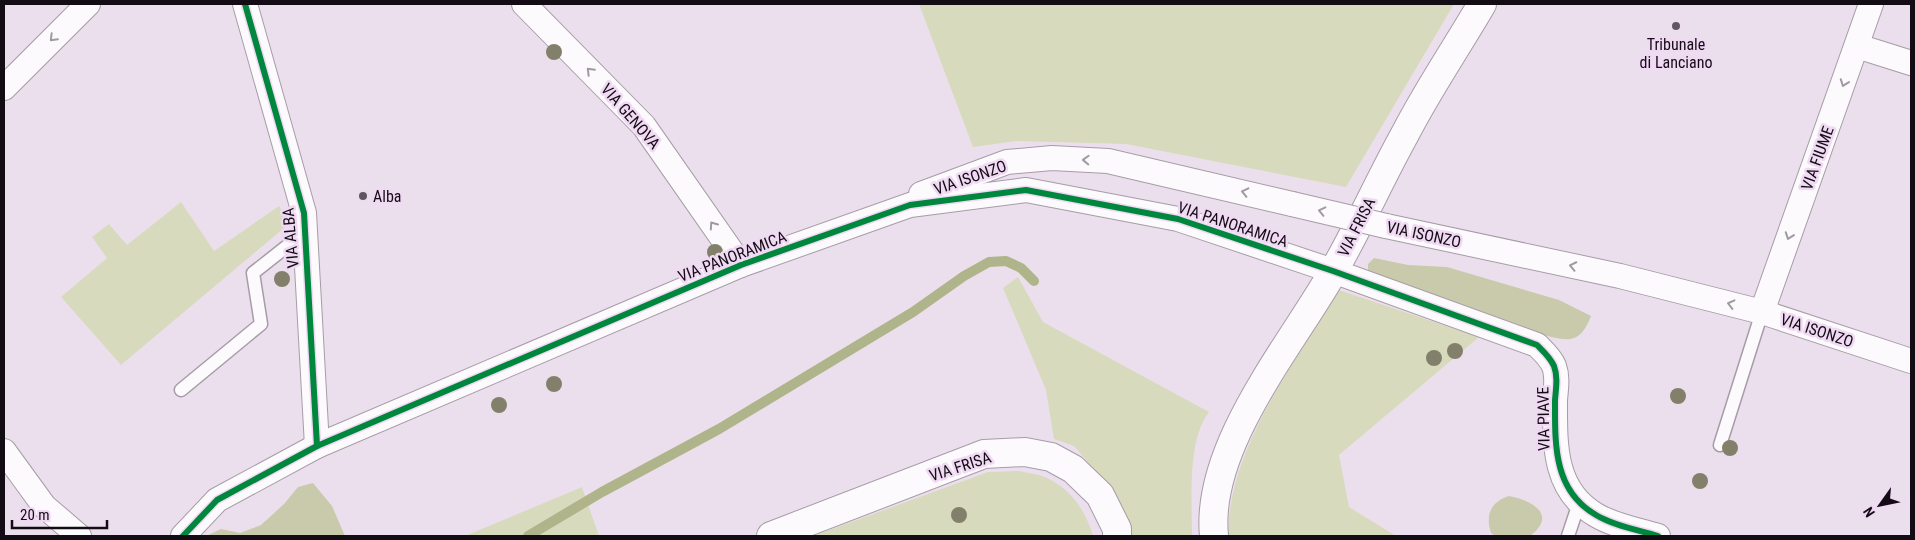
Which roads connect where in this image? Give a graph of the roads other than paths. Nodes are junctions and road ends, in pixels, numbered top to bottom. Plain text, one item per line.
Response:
1 (88, 4) edge
2 (245, 4) edge
3 (524, 4) edge
4 (1482, 4) edge
5 (1871, 4) edge
6 (1857, 46) junction
7 (1911, 63) edge
8 (4, 88) edge
9 (910, 205) junction
10 (305, 232) junction
11 (741, 265) junction
12 (1333, 271) junction
13 (1762, 312) junction
14 (1911, 361) edge
15 (181, 390) dead end
16 (1720, 445) dead end
17 (317, 446) junction
18 (4, 451) edge
19 (1580, 503) junction
20 (79, 536) edge
21 (183, 536) edge
22 (771, 536) edge
23 (1117, 536) edge
24 (1214, 536) edge
25 (1568, 536) edge
26 (1658, 536) edge

1 -> 8 street
2 - 10 street, VIA ALBA
11 -> 3 street, VIA GENOVA
4 - 12 street, VIA FRISA
5 - 6 street, VIA FIUME
6 - 7 street
6 -> 13 street, VIA FIUME
9 - 11 street, VIA PANORAMICA
9 - 12 street, VIA PANORAMICA
13 -> 9 street, VIA ISONZO, bridge
10 - 15 lane
10 - 17 street, VIA ALBA
11 - 17 street, VIA PANORAMICA
12 - 19 street, VIA PIAVE
12 - 24 street, VIA FRISA
13 - 14 street, VIA ISONZO
13 - 16 lane
17 - 21 street, VIA PANORAMICA
18 - 20 street
19 - 25 lane
19 - 26 street, VIA PIAVE
22 - 23 street, VIA FRISA

